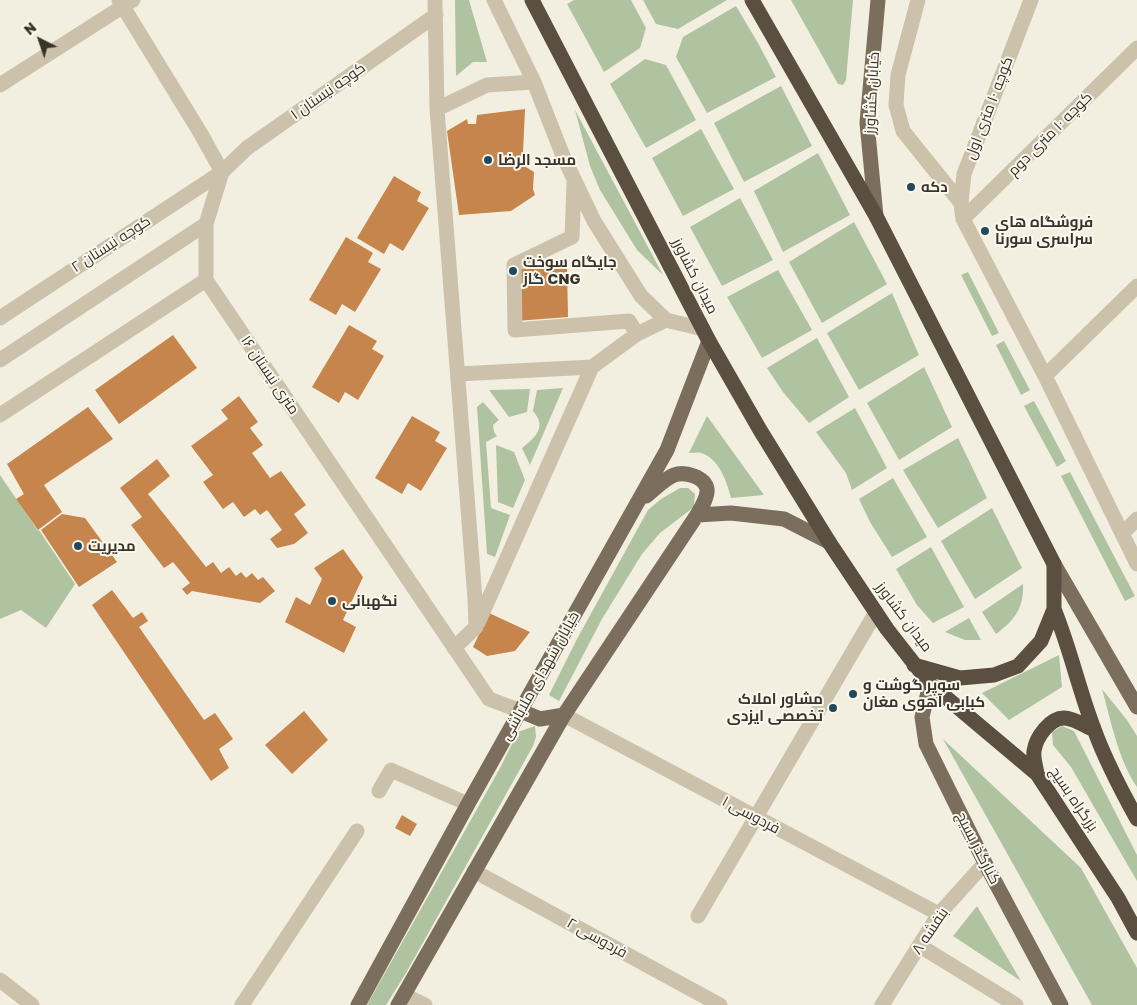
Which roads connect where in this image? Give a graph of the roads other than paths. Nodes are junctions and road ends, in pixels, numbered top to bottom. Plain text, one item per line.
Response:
1 (494, 0) edge
2 (532, 0) edge
3 (752, 0) edge
4 (878, 0) edge
5 (918, 0) edge
6 (1031, 0) edge
7 (125, 2) edge
8 (436, 8) edge
9 (1137, 48) edge
10 (534, 82) junction
11 (0, 85) edge
12 (437, 110) junction
13 (222, 172) junction
14 (574, 179) junction
15 (962, 203) junction
16 (876, 216) junction
17 (963, 219) junction
18 (206, 224) junction
19 (206, 280) junction
20 (1137, 286) edge
21 (0, 318) edge
22 (666, 320) junction
23 (637, 334) junction
24 (706, 335) junction
25 (0, 360) edge
26 (592, 367) junction
27 (458, 374) junction
28 (1045, 376) junction
29 (0, 415) edge
30 (639, 502) junction
31 (697, 515) junction
32 (1137, 520) edge
33 (1122, 534) junction
34 (829, 542) junction
35 (1054, 564) junction
36 (1137, 564) edge
37 (1054, 609) junction
38 (876, 612) junction
39 (476, 627) junction
40 (454, 648) junction
41 (914, 665) junction
42 (930, 684) junction
43 (1137, 707) edge
44 (521, 711) junction
45 (564, 715) junction
46 (1094, 730) junction
47 (1037, 774) junction
48 (379, 791) dead end
49 (468, 804) junction
50 (755, 817) junction
51 (1137, 819) edge
52 (357, 831) dead end
53 (985, 863) junction
54 (474, 870) junction
55 (939, 914) junction
56 (698, 916) dead end
57 (1137, 933) edge
58 (920, 946) junction
59 (0, 980) edge
60 (401, 1000) edge
61 (32, 1005) edge
62 (242, 1005) edge
63 (358, 1005) edge
64 (425, 1005) edge
65 (720, 1005) edge
66 (882, 1005) edge
67 (1016, 1005) edge
68 (1061, 1005) edge

1 - 10 street
2 - 24 highway, میدان کشاورز
3 - 16 highway, میدان کشاورز
4 - 16 main road, خیابان کشاورز
5 - 15 street
6 - 15 street, کوچه ۱۰ متری اول
7 - 11 street
7 - 13 street
8 - 12 street
8 - 13 street, کوچه نیستان ۱
9 - 17 street, کوچه ۱۰ متری دوم
10 - 12 street
10 - 14 street
12 - 27 street
13 - 18 street
13 - 21 street, کوچه نیستان ۲
14 - 22 street
14 - 23 street
15 - 17 street, کوچه ۱۰ متری اول
16 - 35 highway, میدان کشاورز
17 - 28 street
18 - 19 street
18 - 25 street
19 - 29 street
19 - 40 street, ۱۶ متری نیستان
20 - 28 street
22 - 23 street
22 - 24 street
23 - 26 street
24 - 30 main road, خیابان شهدای ملاباشی
24 - 34 highway, میدان کشاورز
26 - 27 street
26 - 39 street
27 - 39 street
28 - 33 street
30 - 31 main road
30 - 44 main road, خیابان شهدای ملاباشی
31 - 34 main road
31 - 45 main road
32 - 33 street
33 - 36 street
34 - 38 highway, میدان کشاورز
35 - 37 highway, میدان کشاورز
35 - 43 main road
37 - 41 highway, میدان کشاورز
37 - 46 highway
38 - 41 highway, میدان کشاورز
38 - 50 street
39 - 40 street
40 - 44 street, ۱۶ متری نیستان
41 - 42 highway, بزرگراه بسیج
42 - 47 highway, بزرگراه بسیج
42 - 53 main road, کنارگذر بسیج
44 - 45 main road
44 - 49 main road, خیابان شهدای ملاباشی
45 - 50 street, فردوسی ۱
45 - 54 main road
46 - 47 highway
46 - 51 highway
47 - 57 highway, بزرگراه بسیج
48 - 49 street
49 - 63 main road, خیابان شهدای ملاباشی
50 - 55 street, فردوسی ۱
50 - 56 street
52 - 62 street
53 - 55 street, بنفشه ۸
53 - 68 main road, کنارگذر بسیج
54 - 60 main road
54 - 65 street, فردوسی ۲
55 - 58 street, بنفشه ۸
58 - 66 street, بنفشه ۸
58 - 67 street
59 - 61 street
60 - 64 street

